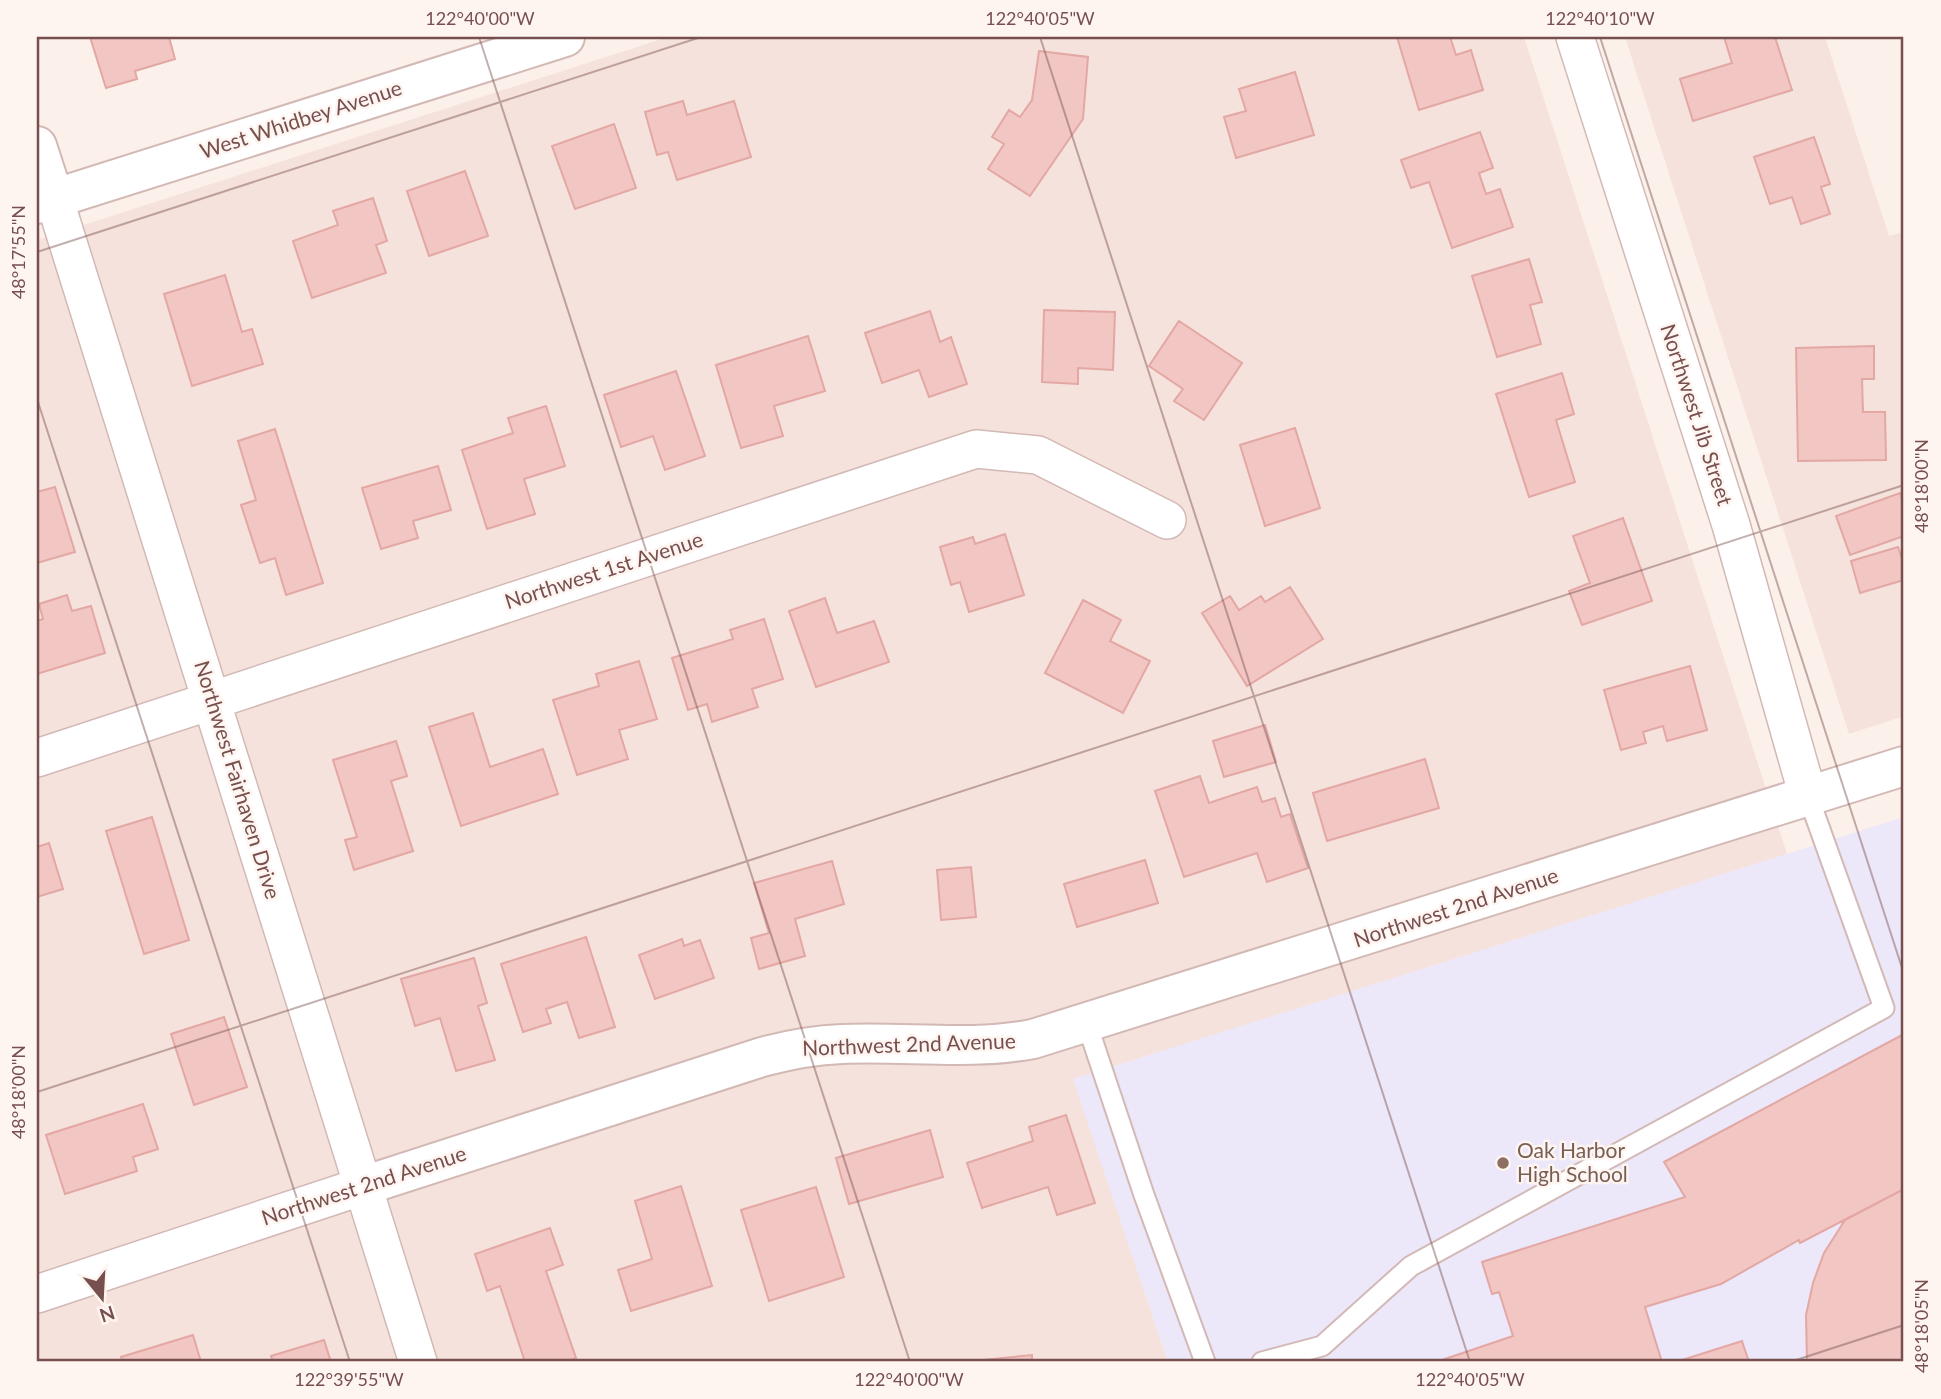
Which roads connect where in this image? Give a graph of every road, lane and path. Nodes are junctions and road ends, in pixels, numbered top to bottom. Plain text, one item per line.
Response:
1 (565, 37) edge
2 (1575, 37) edge
3 (37, 146) edge
4 (45, 201) edge
5 (1167, 520) dead end
6 (213, 702) junction
7 (37, 758) edge
8 (1904, 766) edge
9 (1808, 796) junction
10 (1087, 1024) junction
11 (363, 1186) junction
12 (37, 1294) edge
13 (418, 1362) edge
14 (1205, 1362) edge
15 (1262, 1362) edge

1 - 4 street, West Whidbey Avenue
2 - 9 street, Northwest Jib Street
3 - 4 street
4 - 6 street, Northwest Fairhaven Drive
5 - 6 street, Northwest 1st Avenue
6 - 7 street, Northwest 1st Avenue
6 - 11 street, Northwest Fairhaven Drive
8 - 9 street, Northwest 2nd Avenue
9 - 10 street, Northwest 2nd Avenue
9 - 15 lane
10 - 11 street, Northwest 2nd Avenue
10 - 14 lane
11 - 12 street, Northwest 2nd Avenue
11 - 13 street, Northwest Fairhaven Drive

